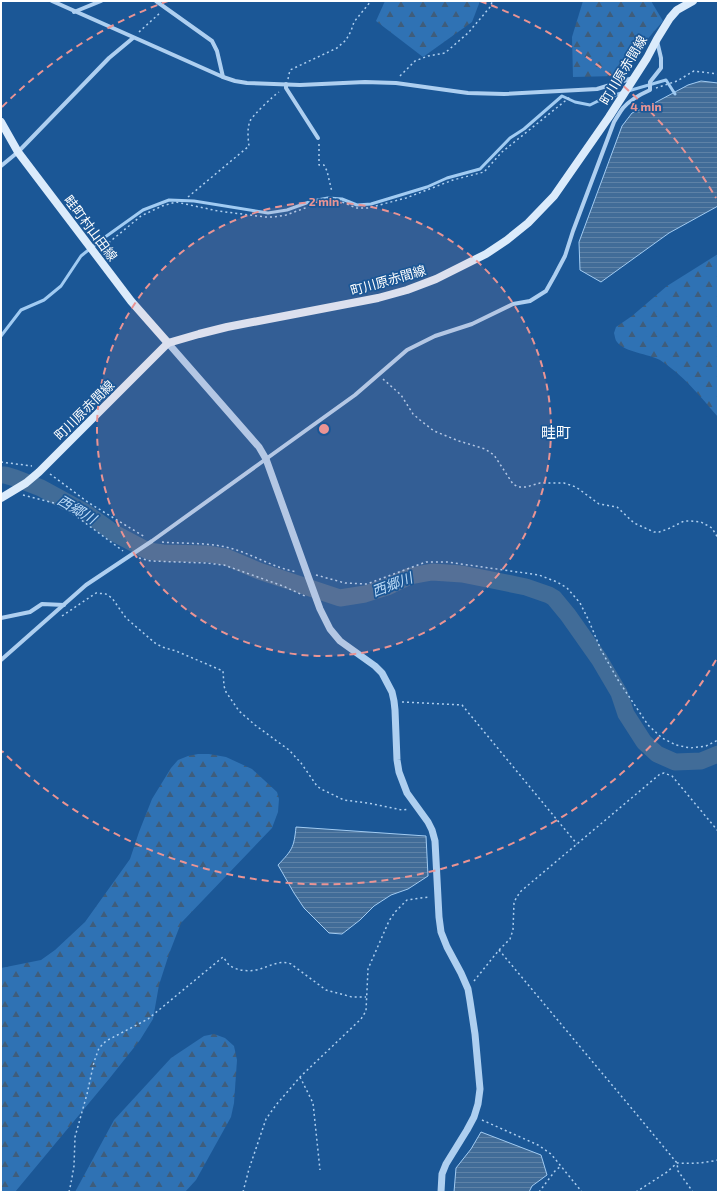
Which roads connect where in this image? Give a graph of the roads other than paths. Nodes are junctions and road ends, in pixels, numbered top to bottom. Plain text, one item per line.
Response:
1 (52, 1) edge
2 (101, 1) edge
3 (156, 1) edge
4 (693, 1) edge
5 (74, 12) junction
6 (133, 38) junction
7 (657, 39) junction
8 (223, 77) junction
9 (634, 78) junction
10 (286, 86) junction
11 (1, 122) edge
12 (318, 138) road end
13 (18, 152) junction
14 (1, 166) edge
15 (168, 343) junction
16 (266, 459) junction
17 (1, 498) edge
18 (64, 604) junction
19 (1, 618) edge
20 (1, 660) edge
21 (441, 1192) edge

1 - 5 street
2 - 5 street
3 - 8 street
4 - 7 main road, 町川原赤間線
5 - 6 street
6 - 8 street
6 - 13 street
7 - 9 main road, 町川原赤間線
7 - 16 street
8 - 10 street
9 - 10 street
9 - 15 main road, 町川原赤間線
10 - 12 street
11 - 13 main road, 畦町村山田線
13 - 14 street
13 - 15 main road, 畦町村山田線
15 - 16 street
15 - 17 main road, 町川原赤間線
16 - 18 street
16 - 21 street
18 - 19 street
18 - 20 street

